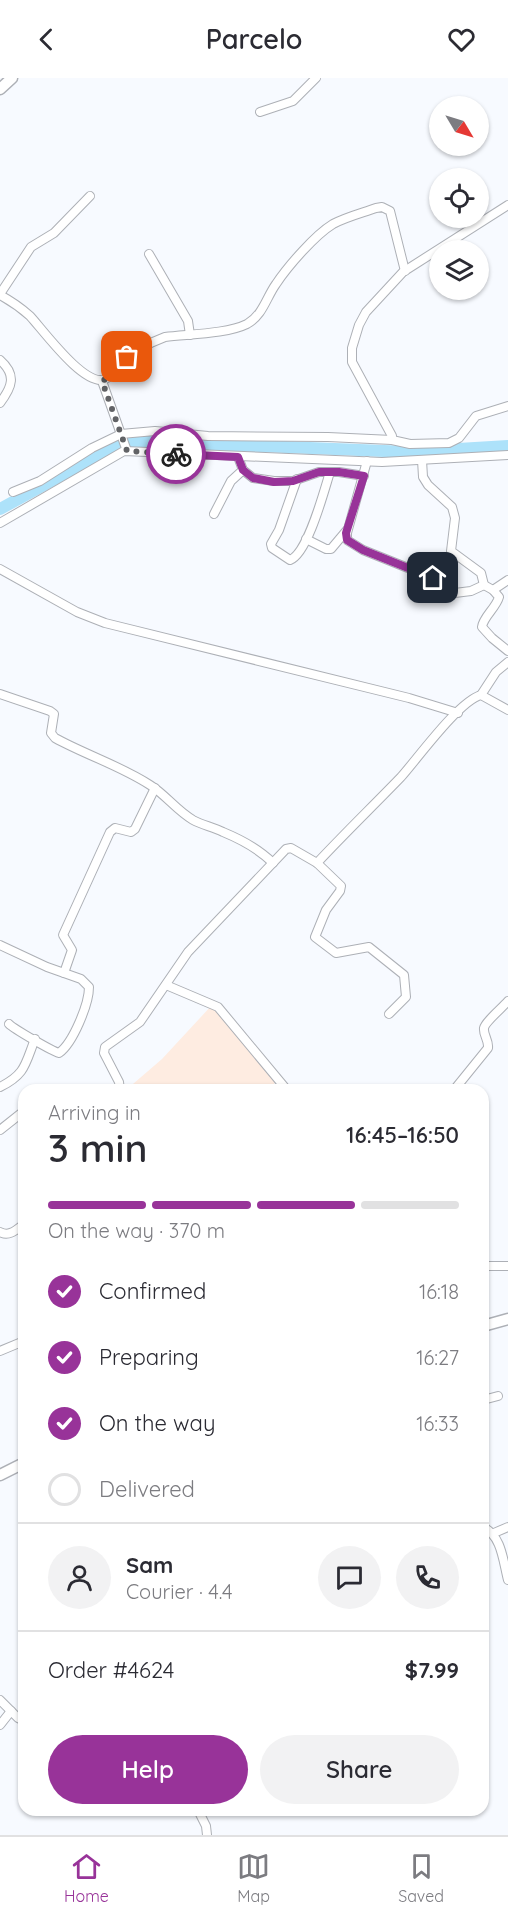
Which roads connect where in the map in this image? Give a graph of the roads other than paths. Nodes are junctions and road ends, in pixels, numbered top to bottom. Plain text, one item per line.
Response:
1 (12, 78) edge
2 (316, 78) edge
3 (0, 89) edge
4 (260, 112) dead end
5 (90, 196) dead end
6 (508, 205) edge
7 (149, 254) dead end
8 (405, 271) junction
9 (0, 294) edge
10 (190, 334) junction
11 (0, 360) edge
12 (102, 381) junction
13 (0, 403) edge
14 (508, 406) edge
15 (121, 434) junction
16 (392, 440) junction
17 (127, 451) junction
18 (508, 455) edge
19 (238, 457) junction
20 (422, 460) junction
21 (367, 461) junction
22 (243, 470) junction
23 (330, 472) junction
24 (364, 476) junction
25 (297, 479) junction
26 (13, 492) dead end
27 (214, 514) dead end
28 (0, 523) edge
29 (348, 530) junction
30 (306, 539) junction
31 (0, 569) edge
32 (508, 580) edge
33 (484, 585) junction
34 (493, 590) junction
35 (508, 651) edge
36 (508, 663) edge
37 (0, 694) edge
38 (482, 695) junction
39 (508, 710) edge
40 (458, 713) junction
41 (155, 788) junction
42 (273, 863) junction
43 (317, 863) junction
44 (0, 945) edge
45 (64, 973) junction
46 (166, 985) junction
47 (508, 1001) edge
48 (389, 1014) dead end
49 (9, 1024) dead end
50 (35, 1039) junction
51 (119, 1084) edge
52 (282, 1084) edge
53 (459, 1084) edge
54 (0, 1087) edge
55 (18, 1116) edge
56 (0, 1130) edge
57 (18, 1228) edge
58 (0, 1232) edge
59 (489, 1266) edge
60 (508, 1266) edge
61 (508, 1319) edge
62 (489, 1324) edge
63 (18, 1344) edge
64 (0, 1351) edge
65 (498, 1396) dead end
66 (489, 1398) edge
67 (18, 1466) edge
68 (0, 1475) edge
69 (508, 1527) edge
70 (489, 1530) edge
71 (494, 1533) junction
72 (508, 1580) edge
73 (0, 1700) edge
74 (11, 1711) junction
75 (18, 1716) edge
76 (0, 1725) edge
77 (201, 1816) edge
78 (207, 1835) edge

1 - 3 street
2 - 4 street
5 - 9 street
6 - 8 street
7 - 10 street
8 - 10 street
8 - 16 street
9 - 12 street
10 - 12 street
11 - 13 street
12 - 15 street
14 - 16 street
15 - 16 street
15 - 17 street
15 - 26 street
17 - 19 street
17 - 28 street
18 - 20 street
19 - 21 street
19 - 22 street
20 - 21 street
20 - 33 street
21 - 24 street
22 - 25 street
22 - 27 street
23 - 24 street
23 - 25 street
23 - 30 street
24 - 29 street
25 - 30 street
29 - 30 street
29 - 33 street
31 - 40 street
32 - 34 street
33 - 34 street
34 - 35 street
36 - 38 street
37 - 41 street
38 - 39 street
38 - 40 street
40 - 43 street
41 - 42 street
41 - 45 street
42 - 43 street
42 - 46 street
43 - 48 street
44 - 45 street
45 - 50 street
46 - 51 street
46 - 52 street
47 - 53 street
49 - 50 street
50 - 54 street
55 - 56 street
57 - 58 street
59 - 60 street
61 - 62 street
63 - 64 street
65 - 66 street
67 - 68 street
69 - 71 street
70 - 71 street
71 - 72 street
73 - 74 street
74 - 75 street
74 - 76 street
77 - 78 street

